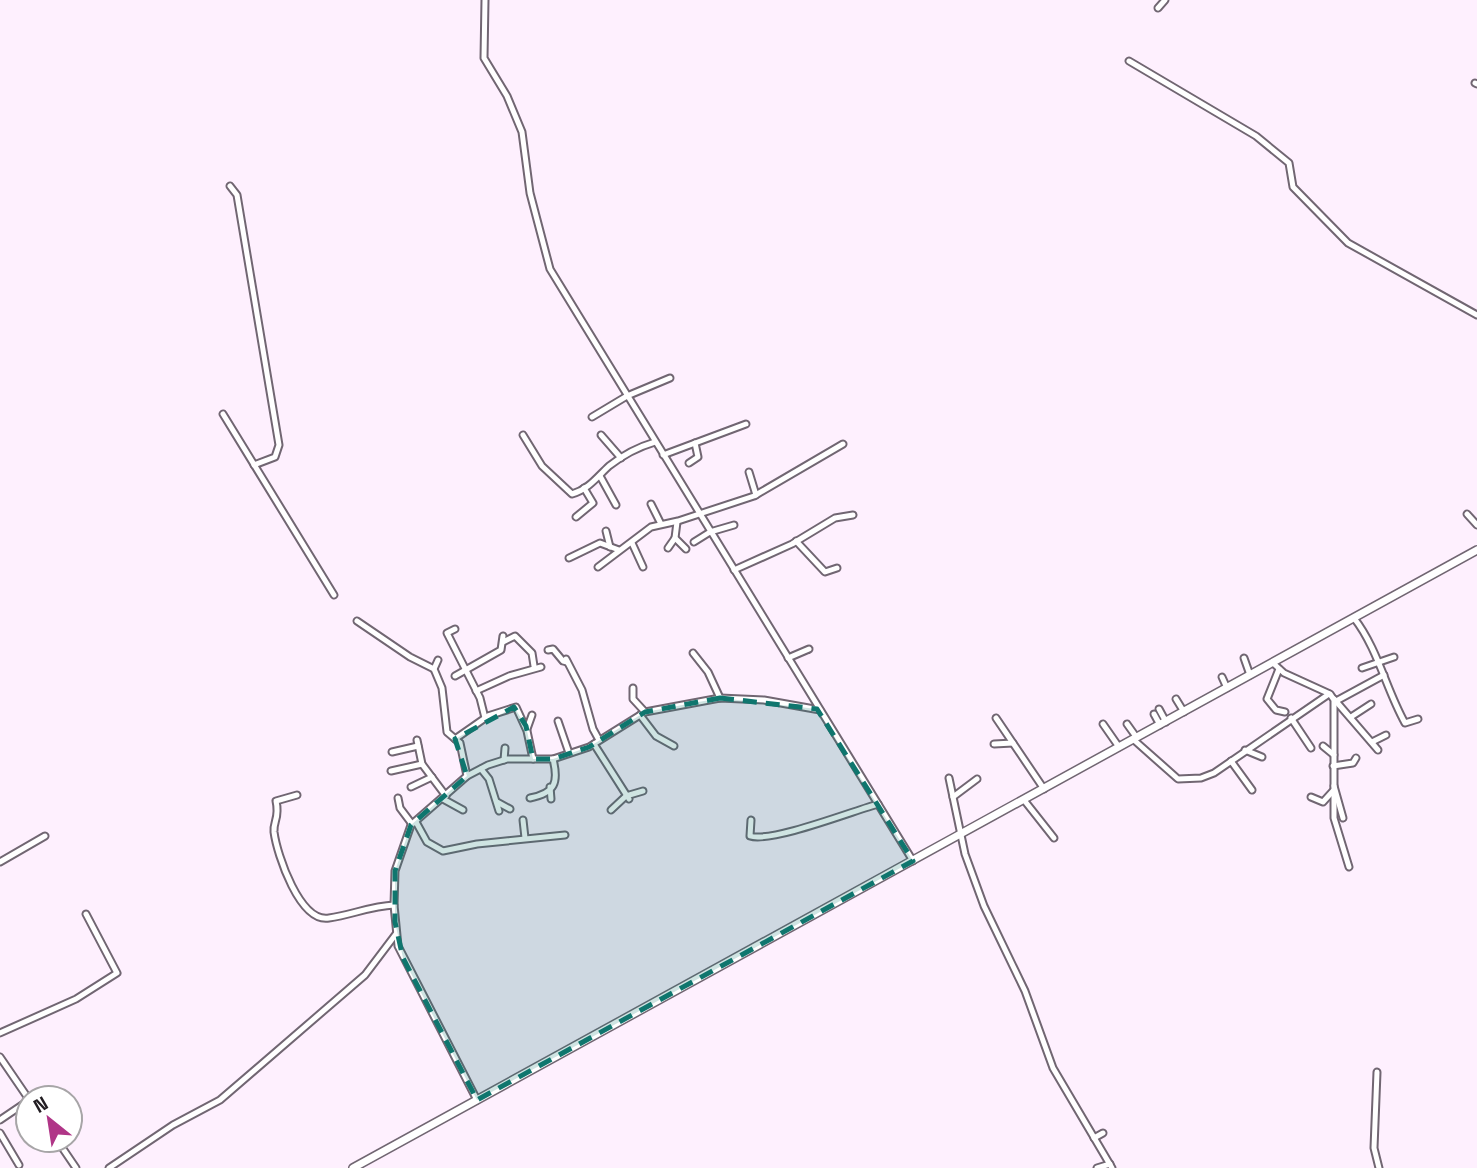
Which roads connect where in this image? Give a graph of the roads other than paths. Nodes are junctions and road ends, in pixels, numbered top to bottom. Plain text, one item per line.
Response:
1 (485, 0) edge
2 (1165, 0) edge
3 (1158, 8) dead end
4 (1129, 61) dead end
5 (230, 186) dead end
6 (1477, 315) edge
7 (670, 377) dead end
8 (627, 396) junction
9 (223, 414) dead end
10 (592, 417) dead end
11 (746, 424) dead end
12 (523, 435) dead end
13 (601, 435) dead end
14 (655, 442) junction
15 (695, 443) junction
16 (843, 444) dead end
17 (663, 455) junction
18 (621, 458) junction
19 (689, 463) dead end
20 (254, 465) junction
21 (749, 472) dead end
22 (600, 476) junction
23 (584, 488) junction
24 (756, 495) junction
25 (651, 503) dead end
26 (616, 505) dead end
27 (699, 514) junction
28 (1467, 514) dead end
29 (853, 515) dead end
30 (576, 517) dead end
31 (677, 522) junction
32 (661, 524) junction
33 (734, 525) dead end
34 (1477, 525) edge
35 (606, 531) dead end
36 (710, 531) junction
37 (675, 538) junction
38 (796, 541) junction
39 (694, 542) dead end
40 (632, 543) junction
41 (610, 545) junction
42 (668, 548) dead end
43 (686, 549) dead end
44 (619, 550) junction
45 (1477, 550) edge
46 (612, 554) junction
47 (569, 558) dead end
48 (598, 567) dead end
49 (643, 567) dead end
50 (837, 568) dead end
51 (734, 570) junction
52 (334, 595) dead end
53 (1354, 618) junction
54 (357, 621) dead end
55 (455, 629) dead end
56 (809, 649) dead end
57 (548, 650) dead end
58 (693, 653) dead end
59 (1394, 657) dead end
60 (788, 658) junction
61 (1244, 658) dead end
62 (438, 660) dead end
63 (1378, 663) junction
64 (1276, 666) junction
65 (1362, 668) dead end
66 (434, 670) junction
67 (467, 671) junction
68 (1251, 675) junction
69 (455, 676) dead end
70 (1384, 676) junction
71 (1222, 677) dead end
72 (633, 688) dead end
73 (1227, 688) junction
74 (476, 691) junction
75 (1329, 694) junction
76 (720, 698) junction
77 (1176, 699) dead end
78 (1336, 700) junction
79 (1371, 704) dead end
80 (1159, 709) dead end
81 (1185, 712) junction
82 (1285, 712) dead end
83 (643, 713) junction
84 (824, 713) junction
85 (582, 714) dead end
86 (1154, 714) dead end
87 (532, 715) dead end
88 (1351, 717) junction
89 (485, 718) junction
90 (996, 718) dead end
91 (1290, 718) junction
92 (591, 719) junction
93 (1418, 719) dead end
94 (558, 721) dead end
95 (1163, 723) junction
96 (1102, 724) dead end
97 (1127, 724) dead end
98 (527, 729) junction
99 (1386, 735) dead end
100 (455, 739) junction
101 (1135, 739) junction
102 (596, 742) junction
103 (1372, 742) junction
104 (1013, 743) junction
105 (994, 744) dead end
106 (674, 746) dead end
107 (1323, 746) dead end
108 (1119, 747) junction
109 (505, 748) dead end
110 (1311, 748) dead end
111 (1245, 750) junction
112 (1378, 750) dead end
113 (392, 752) dead end
114 (569, 754) junction
115 (1334, 755) junction
116 (1262, 757) dead end
117 (1356, 758) dead end
118 (533, 759) junction
119 (553, 759) junction
120 (504, 760) junction
121 (1230, 761) junction
122 (422, 764) junction
123 (1333, 766) junction
124 (481, 769) junction
125 (391, 771) dead end
126 (467, 776) junction
127 (432, 777) junction
128 (949, 778) dead end
129 (977, 779) dead end
130 (1332, 783) junction
131 (411, 787) dead end
132 (550, 787) junction
133 (1044, 789) junction
134 (643, 790) dead end
135 (1252, 790) dead end
136 (1333, 791) junction
137 (297, 795) dead end
138 (444, 797) junction
139 (953, 797) junction
140 (1311, 797) dead end
141 (398, 798) dead end
142 (530, 798) dead end
143 (628, 798) junction
144 (495, 799) junction
145 (551, 799) dead end
146 (1024, 800) junction
147 (878, 804) junction
148 (510, 808) dead end
149 (463, 810) dead end
150 (611, 810) dead end
151 (499, 811) dead end
152 (1343, 818) dead end
153 (523, 820) dead end
154 (751, 820) dead end
155 (414, 823) junction
156 (565, 835) dead end
157 (960, 835) junction
158 (46, 836) dead end
159 (525, 838) junction
160 (1054, 838) dead end
161 (914, 861) junction
162 (0, 862) edge
163 (1349, 867) dead end
164 (394, 905) junction
165 (86, 914) dead end
166 (396, 934) junction
167 (0, 1033) edge
168 (0, 1057) edge
169 (3, 1067) edge
170 (1377, 1072) dead end
171 (16, 1084) edge
172 (477, 1100) junction
173 (0, 1133) edge
174 (1103, 1133) dead end
175 (1094, 1138) junction
176 (19, 1165) dead end
177 (1111, 1166) edge
178 (109, 1168) edge
179 (353, 1168) edge
180 (1097, 1168) edge
181 (1378, 1168) edge

1 - 8 street
2 - 3 street
4 - 6 street
5 - 20 street
7 - 8 street
8 - 10 street
8 - 14 street
9 - 20 street
11 - 15 street
12 - 23 street
13 - 18 street
14 - 17 street
14 - 18 street
15 - 17 street
15 - 19 street
16 - 24 street
17 - 27 street
18 - 22 street
20 - 52 street
21 - 24 street
22 - 23 street
22 - 26 street
23 - 30 street
24 - 27 street
25 - 32 street
27 - 31 street
27 - 36 street
28 - 34 street
29 - 38 street
31 - 32 street
31 - 37 street
32 - 40 street
33 - 36 street
35 - 41 street
36 - 39 street
36 - 51 street
37 - 42 street
37 - 43 street
38 - 50 street
38 - 51 street
40 - 44 street
40 - 49 street
41 - 44 street
41 - 46 street
41 - 47 street
44 - 46 street
45 - 53 street
46 - 48 street
51 - 60 street
53 - 63 street
53 - 64 street
54 - 66 street
55 - 67 street
56 - 60 street
57 - 92 street
58 - 76 street
59 - 63 street
60 - 84 street
61 - 68 street
62 - 66 street
63 - 65 street
63 - 70 street
64 - 68 street
64 - 75 street
64 - 82 street
66 - 100 street
67 - 69 street
67 - 74 street
67 - 74 street
68 - 73 street
70 - 78 street
70 - 93 street
71 - 73 street
72 - 83 street
73 - 81 street
74 - 89 street
75 - 78 street
75 - 91 street
76 - 83 street
76 - 84 street
77 - 81 street
78 - 88 street
78 - 115 street
79 - 88 street
80 - 95 street
81 - 95 street
83 - 102 street
83 - 106 street
84 - 147 street
85 - 92 street
86 - 95 street
87 - 98 street
88 - 103 street
89 - 98 street
89 - 100 street
90 - 104 street
91 - 110 street
91 - 111 street
92 - 102 street
94 - 114 street
95 - 101 street
96 - 108 street
97 - 101 street
98 - 118 street
99 - 103 street
100 - 126 street
101 - 108 street
101 - 121 street
102 - 114 street
102 - 143 street
103 - 112 street
104 - 105 street
104 - 133 street
107 - 115 street
108 - 133 street
109 - 120 street
111 - 116 street
111 - 121 street
113 - 122 street
114 - 119 street
115 - 123 street
117 - 123 street
118 - 119 street
118 - 120 street
119 - 132 street
120 - 124 street
121 - 135 street
122 - 125 street
122 - 127 street
123 - 130 street
124 - 126 street
124 - 144 street
126 - 138 street
127 - 131 street
127 - 138 street
128 - 139 street
129 - 139 street
130 - 136 street
130 - 152 street
132 - 142 street
132 - 145 street
133 - 146 street
134 - 143 street
136 - 140 street
136 - 163 street
137 - 164 street
138 - 149 street
138 - 155 street
139 - 157 street
141 - 155 street
143 - 150 street
144 - 148 street
144 - 151 street
146 - 157 street
146 - 160 street
147 - 154 street
147 - 161 street
153 - 159 street
155 - 159 street
155 - 164 street
156 - 159 street
157 - 161 street
157 - 175 street
158 - 162 street
161 - 172 street
164 - 166 street
165 - 167 street
166 - 172 street
166 - 178 street
168 - 169 street
169 - 171 street
170 - 181 street
172 - 179 street
173 - 176 street
174 - 175 street
175 - 177 street
177 - 180 street

